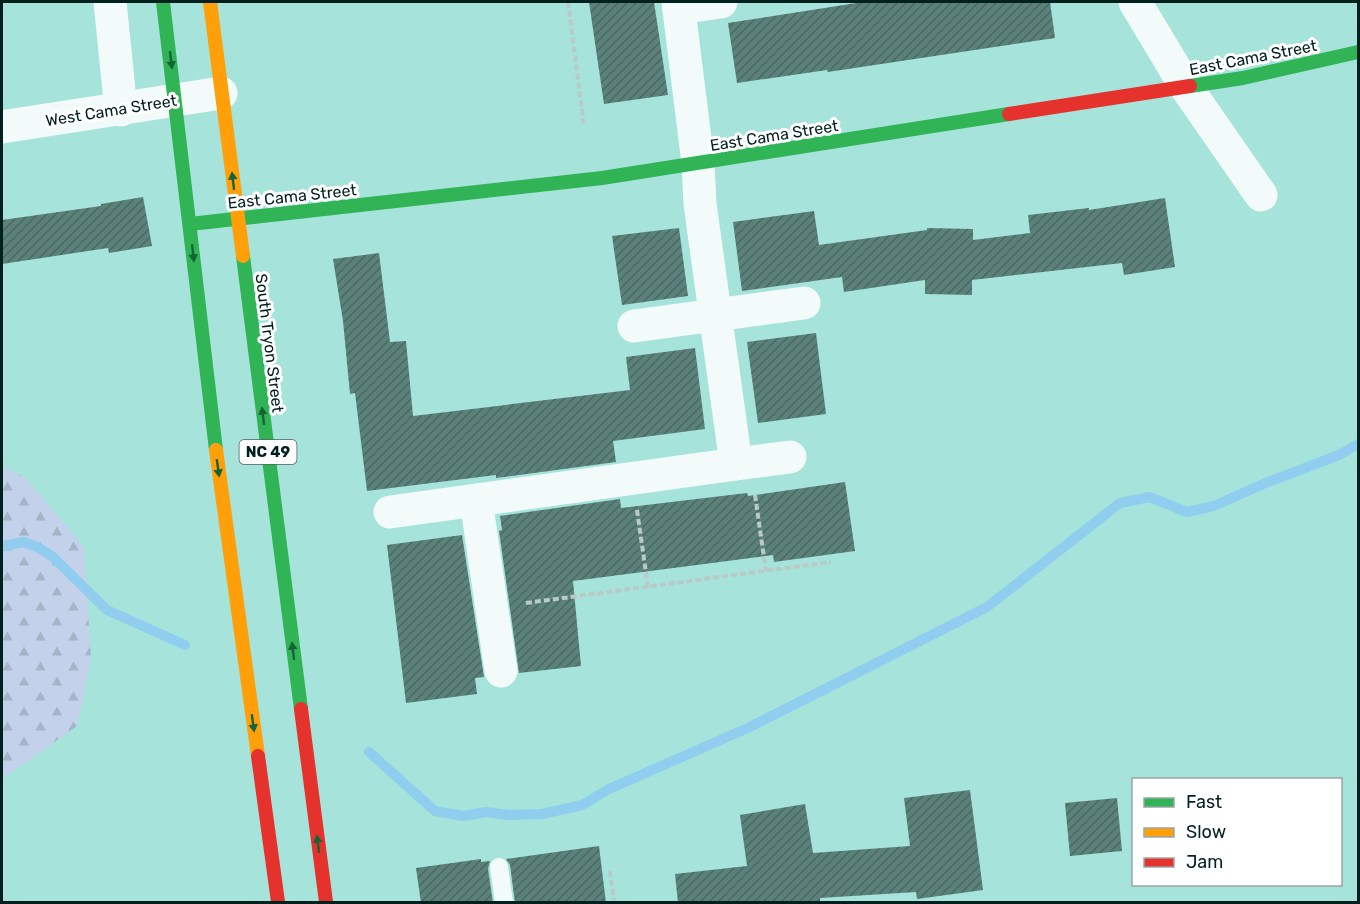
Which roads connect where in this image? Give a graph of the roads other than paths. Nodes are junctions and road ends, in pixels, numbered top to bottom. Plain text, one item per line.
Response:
1 (110, 2) edge
2 (163, 2) edge
3 (210, 2) edge
4 (721, 2) edge
5 (1135, 2) edge
6 (678, 5) edge
7 (1359, 52) edge
8 (1186, 87) junction
9 (221, 93) junction
10 (176, 100) junction
11 (121, 110) junction
12 (2, 127) edge
13 (698, 163) junction
14 (1261, 195) dead end
15 (238, 219) junction
16 (190, 224) junction
17 (804, 303) dead end
18 (715, 315) junction
19 (634, 326) dead end
20 (790, 457) dead end
21 (745, 475) junction
22 (476, 500) junction
23 (390, 513) dead end
24 (501, 671) dead end
25 (499, 867) dead end
26 (278, 903) edge
27 (326, 903) edge
28 (504, 903) edge

1 - 11 street
2 -> 10 main road, NC 49
3 - 9 main road, South Tryon Street / NC 49
4 - 6 street
5 - 8 street
6 - 13 street
7 - 8 main road, East Cama Street
8 - 13 main road, East Cama Street
8 - 14 street
9 - 10 street, West Cama Street
15 -> 9 main road, South Tryon Street / NC 49
10 - 11 street, West Cama Street
10 - 16 main road, NC 49
11 - 12 street, West Cama Street
13 - 15 main road, East Cama Street
13 - 18 street
15 - 16 main road, East Cama Street
27 -> 15 main road, South Tryon Street / NC 49
16 -> 26 main road, NC 49
17 - 18 street
18 - 19 street
18 - 21 street
20 - 21 street
21 - 22 street
22 - 23 street
22 - 24 street
25 - 28 lane

